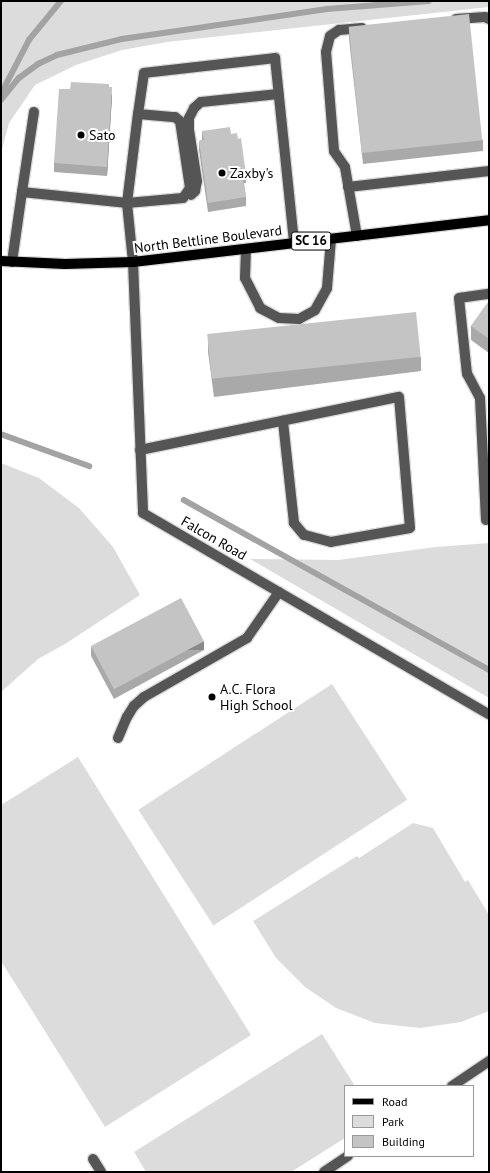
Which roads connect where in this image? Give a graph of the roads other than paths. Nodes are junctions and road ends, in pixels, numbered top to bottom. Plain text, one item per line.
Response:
1 (489, 19) edge
2 (447, 20) edge
3 (370, 27) edge
4 (279, 94) junction
5 (34, 112) dead end
6 (138, 114) junction
7 (489, 171) edge
8 (348, 187) junction
9 (22, 192) junction
10 (183, 198) junction
11 (127, 203) junction
12 (489, 220) edge
13 (357, 236) junction
14 (330, 239) junction
15 (294, 243) junction
16 (246, 249) junction
17 (1, 261) edge
18 (12, 262) junction
19 (133, 262) junction
20 (489, 294) edge
21 (283, 421) junction
22 (140, 450) junction
23 (486, 520) dead end
24 (279, 592) junction
25 (489, 714) edge
26 (118, 738) dead end
27 (489, 1061) edge
28 (453, 1085) edge
29 (346, 1157) edge
30 (93, 1159) dead end
31 (101, 1172) edge
32 (324, 1172) edge

1 - 2 street
3 - 8 street
4 - 6 street, Falcon Road
4 - 10 street
4 - 15 street
5 - 9 street
6 - 10 street
6 - 11 street, Falcon Road
7 - 8 street
8 - 13 street
9 - 11 street
9 - 18 street
10 - 11 street
11 - 19 street, Falcon Road
12 - 13 main road, North Beltline Boulevard / SC 16
13 - 14 main road, North Beltline Boulevard / SC 16
14 - 15 main road, North Beltline Boulevard / SC 16
14 - 16 street
15 - 16 main road, North Beltline Boulevard / SC 16
16 - 19 main road, North Beltline Boulevard / SC 16
17 - 18 main road, North Beltline Boulevard / SC 16
18 - 19 main road, North Beltline Boulevard / SC 16
19 - 22 street, Falcon Road
20 - 23 street
21 - 21 street
21 - 22 street
22 - 24 street, Falcon Road
24 - 25 street, Falcon Road
24 - 26 street
27 - 28 street
29 - 32 street
30 - 31 street

